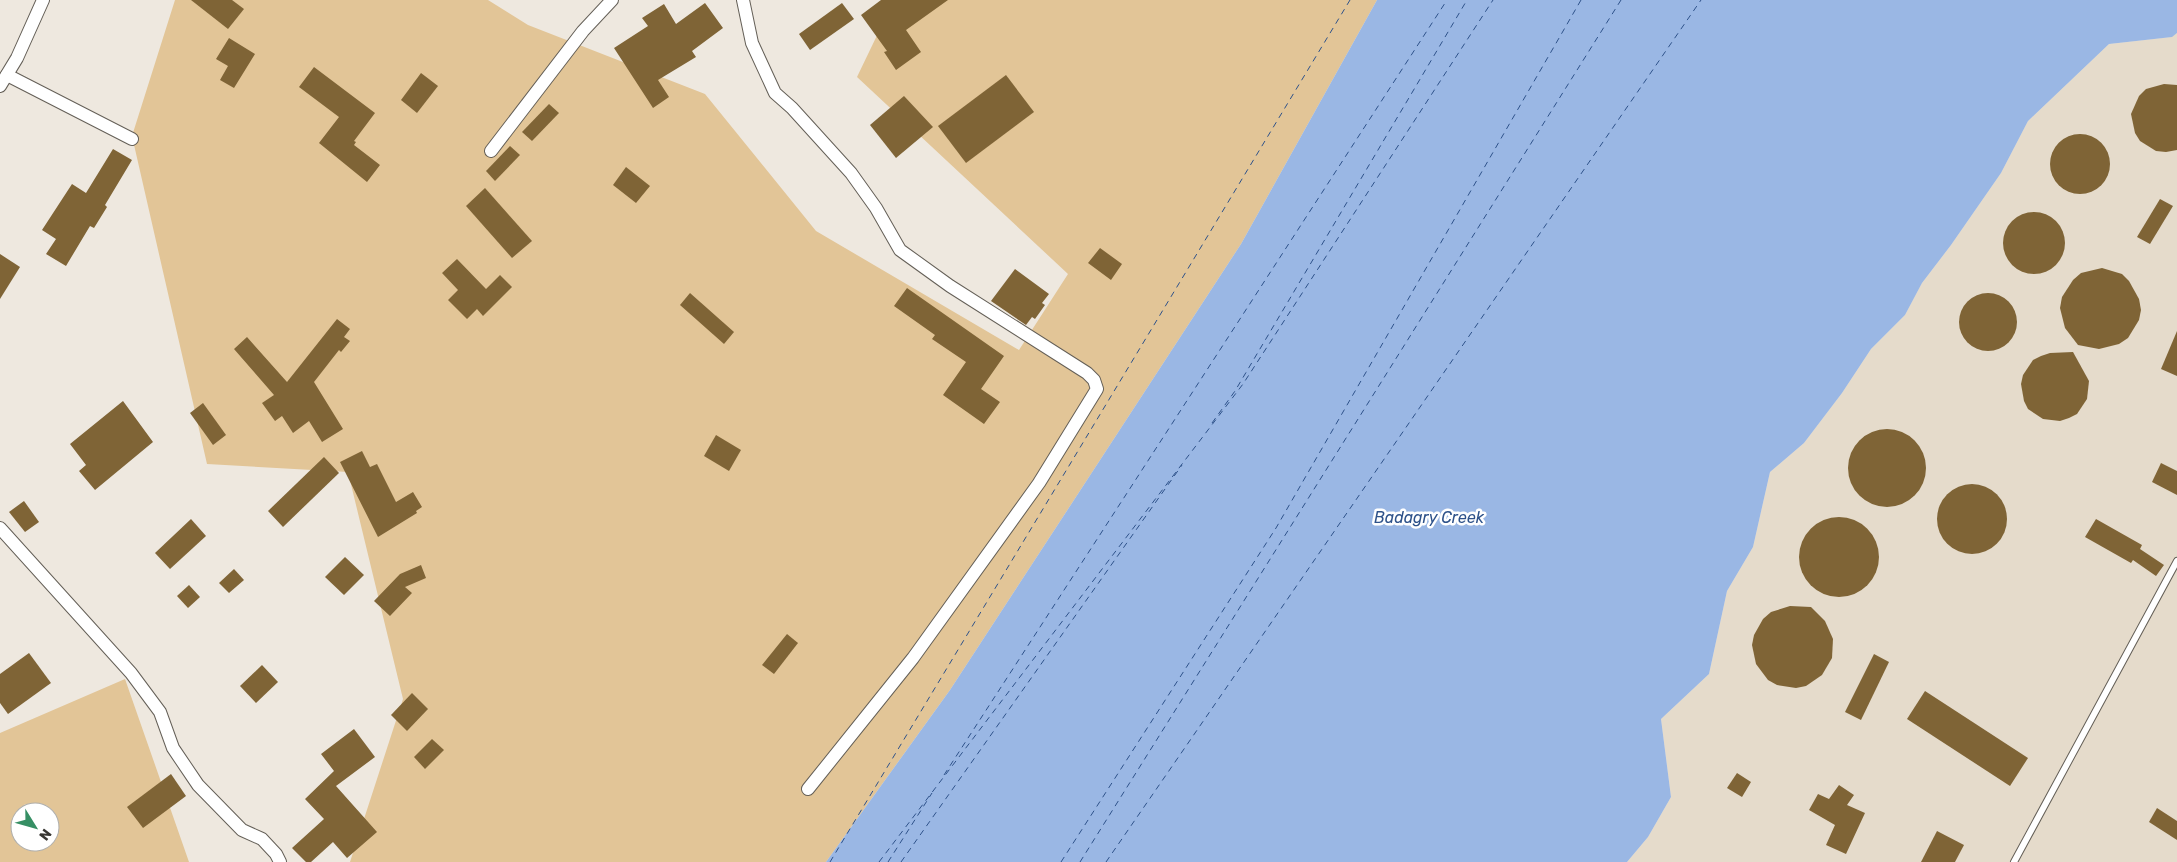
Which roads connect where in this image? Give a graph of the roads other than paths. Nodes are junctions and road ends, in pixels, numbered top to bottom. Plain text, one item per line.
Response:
1 (612, 0) edge
2 (743, 0) edge
3 (37, 2) edge
4 (3, 81) edge
5 (132, 139) dead end
6 (490, 151) dead end
7 (0, 528) edge
8 (2177, 562) edge
9 (808, 789) dead end
10 (280, 862) edge
11 (2014, 862) edge

1 - 6 street
2 - 9 street
3 - 4 street
4 - 5 street
7 - 10 street
8 - 11 lane

